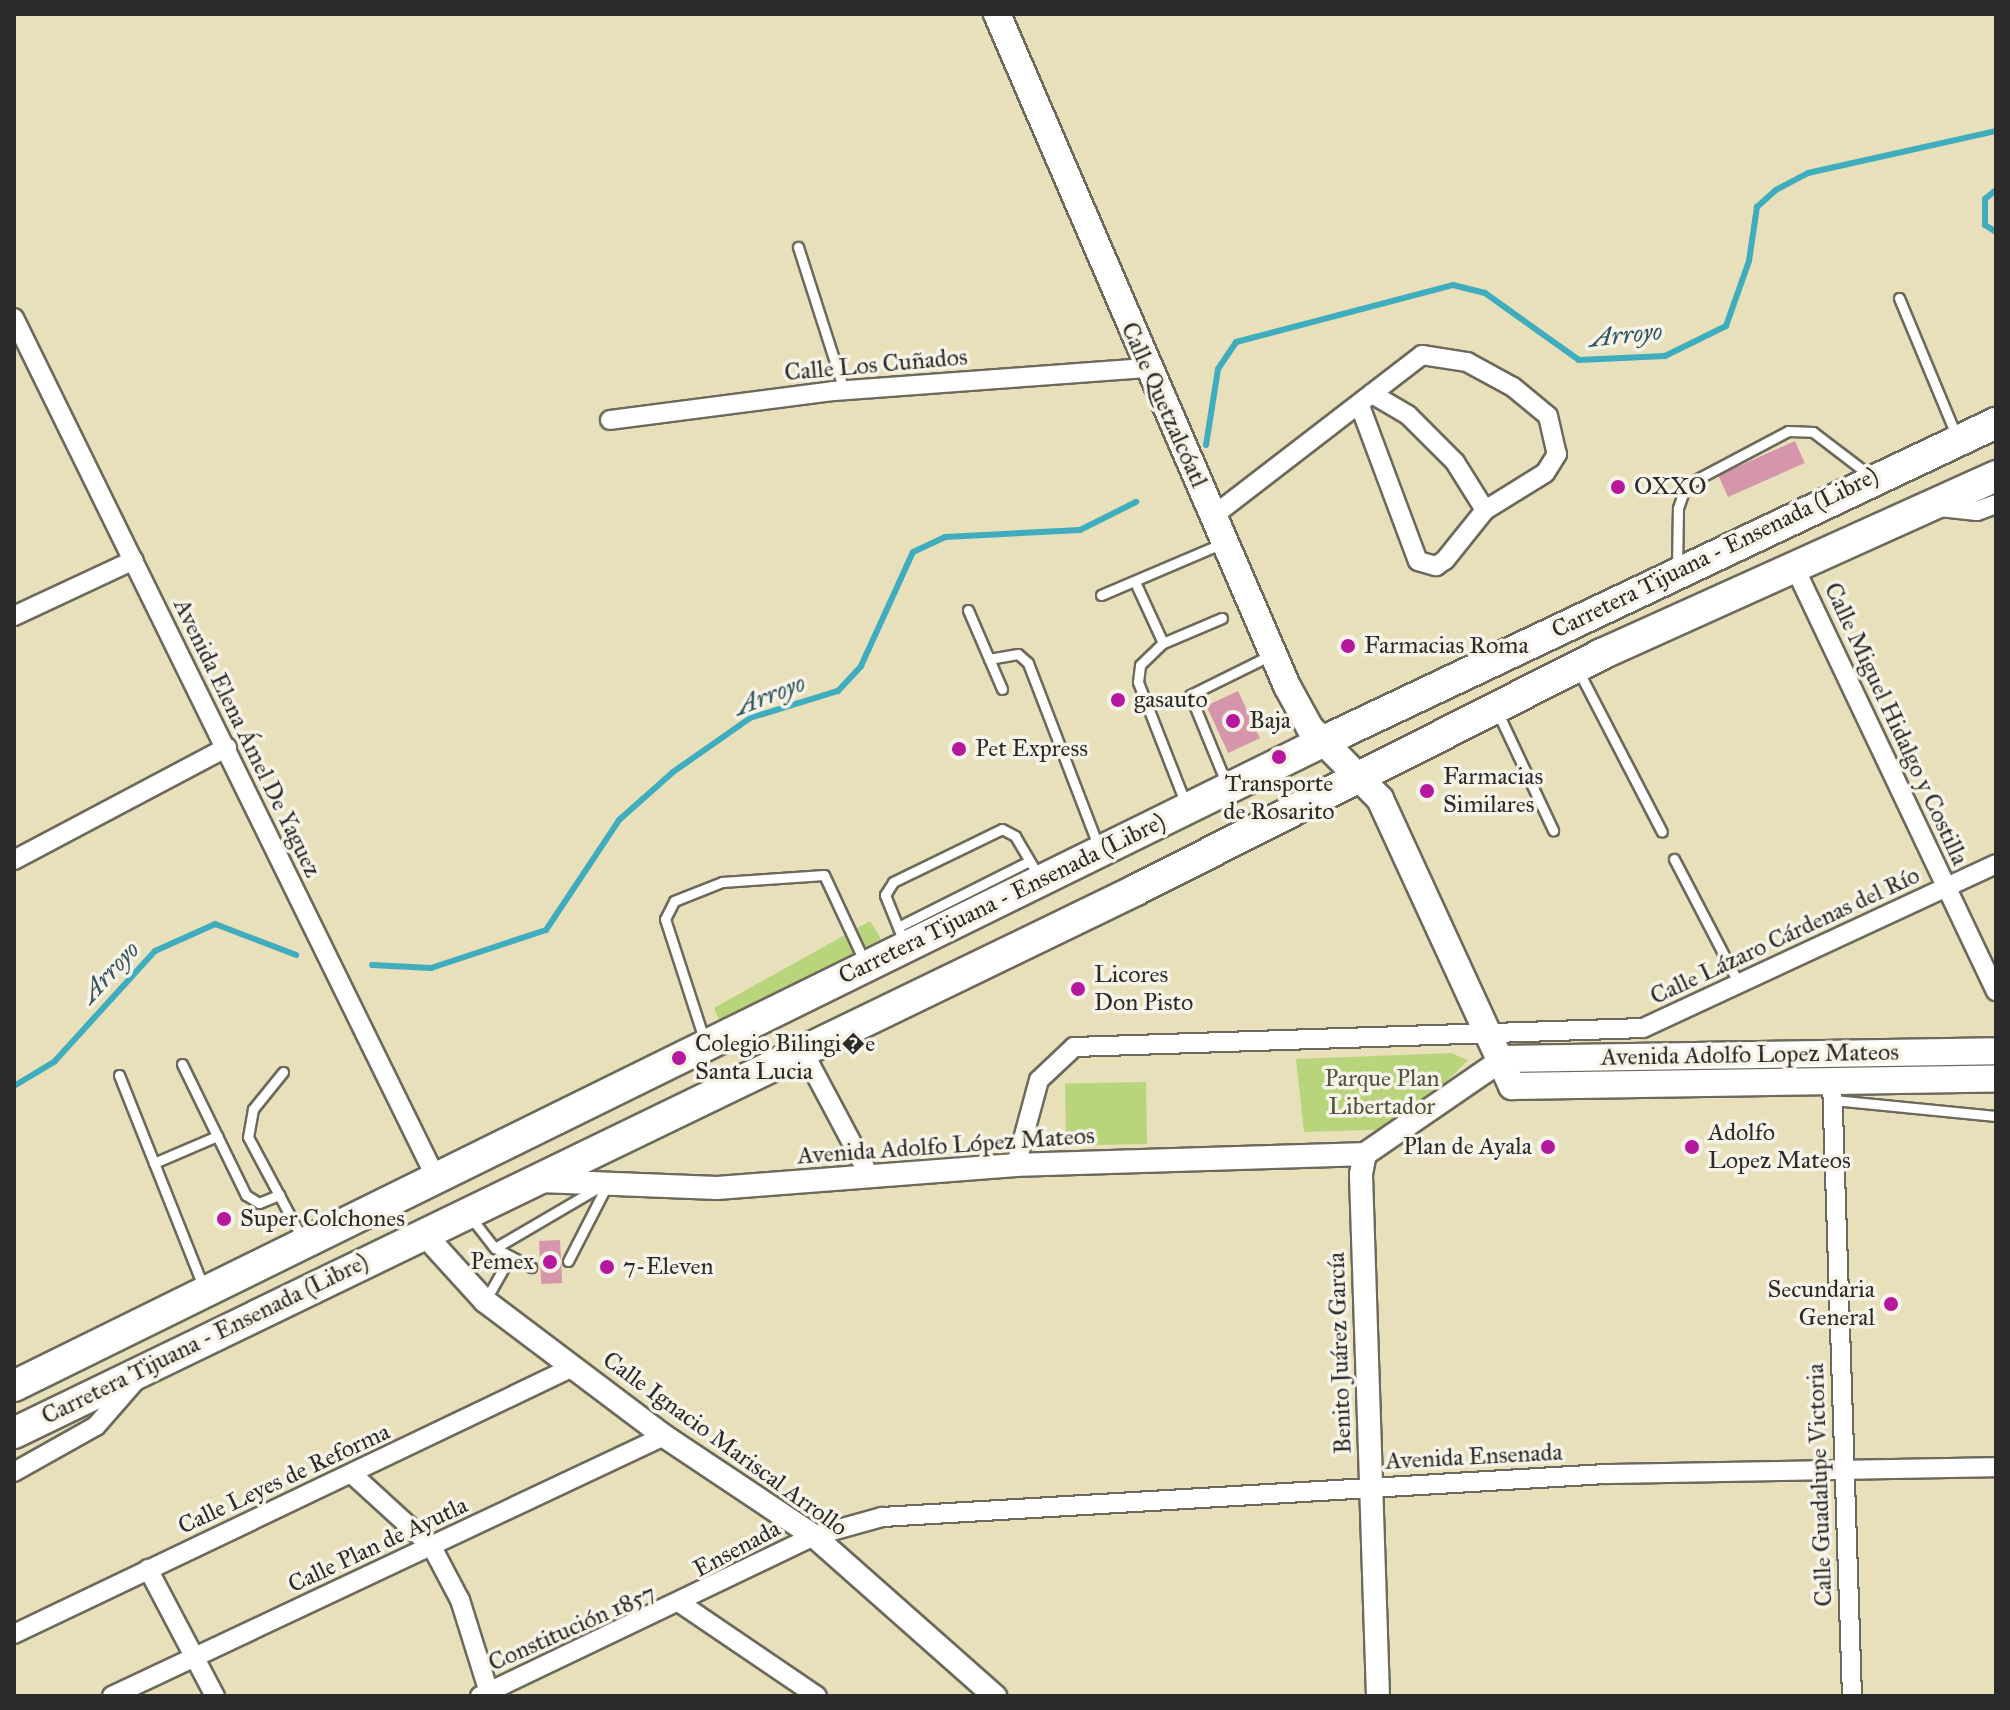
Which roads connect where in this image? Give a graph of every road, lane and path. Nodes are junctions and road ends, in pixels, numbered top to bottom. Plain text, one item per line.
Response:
1 (997, 14) edge
2 (798, 247) dead end
3 (1899, 298) dead end
4 (14, 318) edge
5 (1147, 368) junction
6 (844, 390) junction
7 (1366, 400) junction
8 (610, 420) dead end
9 (1996, 423) edge
10 (1957, 439) junction
11 (1996, 476) edge
12 (1872, 477) junction
13 (1996, 504) edge
14 (1924, 505) junction
15 (1485, 510) junction
16 (1213, 516) junction
17 (1225, 542) junction
18 (134, 560) junction
19 (1793, 564) junction
20 (1677, 570) junction
21 (1135, 582) junction
22 (1101, 595) dead end
23 (968, 610) dead end
24 (14, 616) edge
25 (1222, 618) dead end
26 (1163, 643) junction
27 (1274, 654) junction
28 (989, 659) junction
29 (1577, 667) junction
30 (1002, 689) dead end
31 (1496, 708) junction
32 (1322, 742) junction
33 (227, 747) junction
34 (1361, 776) junction
35 (1228, 789) junction
36 (1188, 809) junction
37 (1553, 830) dead end
38 (1662, 832) dead end
39 (1100, 852) junction
40 (1674, 859) dead end
41 (14, 860) edge
42 (1996, 864) edge
43 (1035, 871) junction
44 (1946, 886) junction
45 (902, 937) junction
46 (866, 966) junction
47 (1741, 987) junction
48 (1996, 991) edge
49 (705, 1044) junction
50 (803, 1051) junction
51 (1996, 1051) edge
52 (1494, 1056) junction
53 (182, 1064) dead end
54 (283, 1072) dead end
55 (119, 1075) dead end
56 (1996, 1078) edge
57 (1832, 1091) junction
58 (1996, 1116) edge
59 (217, 1136) junction
60 (1365, 1154) junction
61 (154, 1163) junction
62 (1016, 1165) junction
63 (869, 1175) junction
64 (436, 1178) junction
65 (531, 1181) junction
66 (609, 1182) junction
67 (279, 1195) junction
68 (467, 1213) junction
69 (424, 1234) junction
70 (304, 1241) junction
71 (495, 1248) junction
72 (510, 1257) junction
73 (568, 1261) dead end
74 (531, 1267) dead end
75 (343, 1268) junction
76 (206, 1292) junction
77 (485, 1301) junction
78 (573, 1367) junction
79 (146, 1369) junction
80 (14, 1386) edge
81 (14, 1433) edge
82 (664, 1436) junction
83 (1996, 1467) edge
84 (14, 1472) edge
85 (1843, 1473) junction
86 (352, 1474) junction
87 (1370, 1486) junction
88 (814, 1536) junction
89 (432, 1547) junction
90 (148, 1569) junction
91 (683, 1605) junction
92 (15, 1631) edge
93 (197, 1657) junction
94 (487, 1694) edge
95 (112, 1696) edge
96 (215, 1696) edge
97 (817, 1696) edge
98 (995, 1696) edge
99 (1378, 1696) edge
100 (1852, 1696) edge

1 - 5 main road, Calle Quetzalcóatl
2 - 6 lane
3 - 10 lane
4 - 18 street, Avenida Elena Ámel De Yaguez
5 - 6 street, Calle Los Cuñados
5 - 16 main road, Calle Quetzalcóatl
6 - 8 street, Calle Los Cuñados
7 - 15 street
7 - 15 street
7 - 15 street
7 - 16 street
9 - 10 highway, Carretera Tijuana - Ensenada (Libre)
10 - 12 highway, Carretera Tijuana - Ensenada (Libre)
11 - 14 highway, Carretera Tijuana - Ensenada (Libre)
12 - 20 highway, Carretera Tijuana - Ensenada (Libre)
12 - 20 lane
13 - 14 street
14 - 19 highway, Carretera Tijuana - Ensenada (Libre)
16 - 17 main road, Calle Quetzalcóatl
17 - 21 lane
17 - 27 main road, Calle Quetzalcóatl
18 - 24 street
18 - 33 street, Avenida Elena Ámel De Yaguez
19 - 29 highway, Carretera Tijuana - Ensenada (Libre)
19 - 44 street, Calle Miguel Hidalgo y Costilla
20 - 32 highway, Carretera Tijuana - Ensenada (Libre)
21 - 22 lane
21 - 26 lane
23 - 28 lane
25 - 26 lane
26 - 36 lane
27 - 32 main road, Calle Quetzalcóatl
27 - 35 lane
28 - 30 lane
28 - 39 lane
29 - 31 highway, Carretera Tijuana - Ensenada (Libre)
29 - 38 lane
31 - 34 highway, Carretera Tijuana - Ensenada (Libre)
31 - 37 lane
32 - 34 main road, Calle Quetzalcóatl
32 - 35 highway, Carretera Tijuana - Ensenada (Libre)
33 - 41 street
33 - 64 street, Avenida Elena Ámel De Yaguez
34 - 50 highway, Carretera Tijuana - Ensenada (Libre)
34 - 52 main road
35 - 36 highway, Carretera Tijuana - Ensenada (Libre)
36 - 39 highway, Carretera Tijuana - Ensenada (Libre)
39 - 43 highway, Carretera Tijuana - Ensenada (Libre)
40 - 47 lane
42 - 44 street, Calle Lázaro Cárdenas del Río
43 - 45 highway, Carretera Tijuana - Ensenada (Libre)
43 - 45 lane
44 - 47 street, Calle Lázaro Cárdenas del Río
44 - 48 street, Calle Miguel Hidalgo y Costilla
45 - 46 highway, Carretera Tijuana - Ensenada (Libre)
46 - 49 highway, Carretera Tijuana - Ensenada (Libre)
46 - 49 lane
47 - 52 street, Calle Lázaro Cárdenas del Río
49 - 64 highway, Carretera Tijuana - Ensenada (Libre)
50 - 63 street
50 - 65 highway, Carretera Tijuana - Ensenada (Libre)
51 - 52 main road, Avenida Adolfo Lopez Mateos
52 - 57 main road, Avenida Adolfo Lopez Mateos
52 - 60 street
52 - 62 street
53 - 59 lane
54 - 67 lane
55 - 61 lane
56 - 57 main road, Avenida Adolfo Lopez Mateos
57 - 58 lane
57 - 85 street, Calle Guadalupe Victoria
59 - 61 lane
59 - 67 lane
60 - 62 street, Avenida Adolfo López Mateos
60 - 87 street, Benito Juárez García
61 - 76 lane
62 - 63 street, Avenida Adolfo López Mateos
63 - 66 street, Avenida Adolfo López Mateos
64 - 70 highway, Carretera Tijuana - Ensenada (Libre)
65 - 66 street, Avenida Adolfo López Mateos
65 - 68 highway, Carretera Tijuana - Ensenada (Libre)
66 - 71 lane
66 - 73 lane
67 - 70 lane
68 - 69 highway, Carretera Tijuana - Ensenada (Libre)
68 - 71 lane
69 - 75 highway, Carretera Tijuana - Ensenada (Libre)
69 - 77 street, Calle Ignacio Mariscal Arrollo
70 - 75 highway
70 - 76 highway, Carretera Tijuana - Ensenada (Libre)
71 - 72 lane
72 - 74 lane
72 - 77 lane
75 - 79 highway, Carretera Tijuana - Ensenada (Libre)
76 - 80 highway, Carretera Tijuana - Ensenada (Libre)
77 - 78 street, Calle Ignacio Mariscal Arrollo
78 - 82 street, Calle Ignacio Mariscal Arrollo
78 - 86 street, Calle Leyes de Reforma
79 - 81 highway, Carretera Tijuana - Ensenada (Libre)
79 - 84 street
82 - 88 street, Calle Ignacio Mariscal Arrollo
82 - 89 street, Calle Plan de Ayutla
83 - 85 street, Avenida Ensenada
85 - 87 street, Avenida Ensenada
85 - 100 street, Calle Guadalupe Victoria
86 - 89 street
86 - 90 street, Calle Leyes de Reforma
87 - 88 street, Avenida Ensenada
87 - 99 street, Benito Juárez García
88 - 91 street, Ensenada
88 - 98 street, Calle Ignacio Mariscal Arrollo
89 - 93 street, Calle Plan de Ayutla
89 - 94 street
90 - 92 street, Calle Leyes de Reforma
90 - 93 street
91 - 94 street, Constitución 1857
91 - 97 street
93 - 95 street, Calle Plan de Ayutla
93 - 96 street

